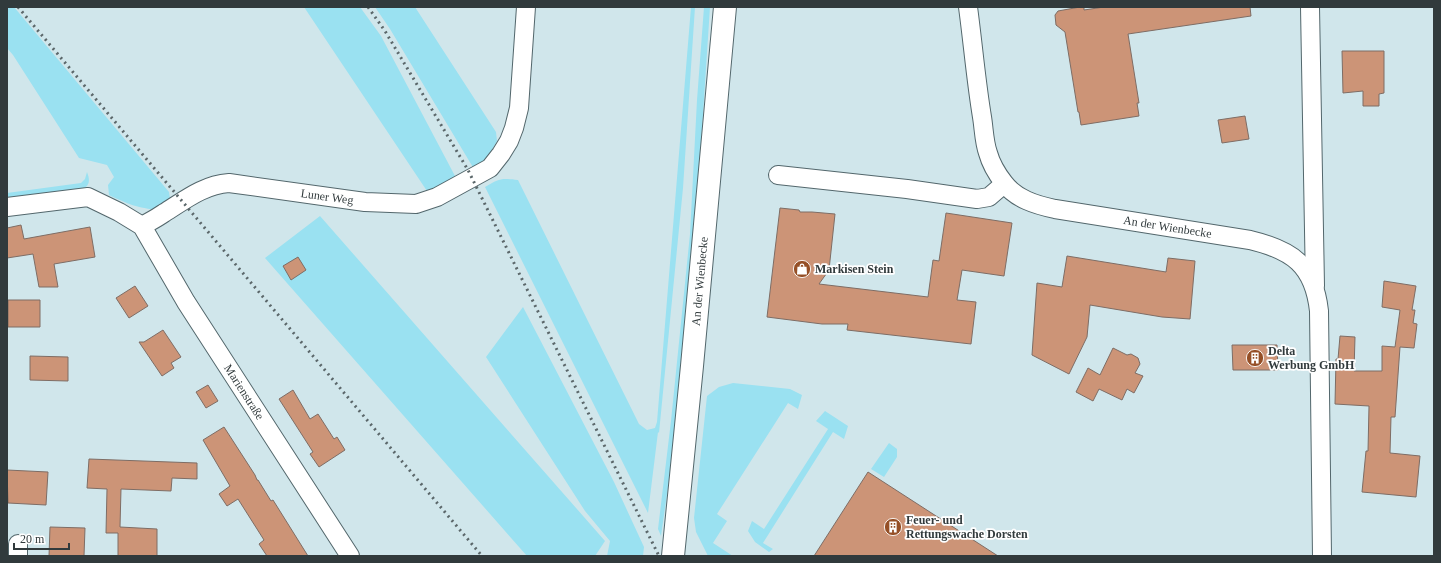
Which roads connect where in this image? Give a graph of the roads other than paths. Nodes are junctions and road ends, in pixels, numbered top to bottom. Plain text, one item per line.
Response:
1 (526, 7) edge
2 (725, 7) edge
3 (968, 7) edge
4 (1310, 7) edge
5 (778, 175) dead end
6 (1004, 184) junction
7 (7, 207) edge
8 (142, 226) junction
9 (1315, 290) junction
10 (350, 556) edge
11 (673, 556) edge
12 (1322, 556) edge

1 - 8 street, Luner Weg
2 - 11 street, An der Wienbecke
3 - 6 street, An der Wienbecke
4 - 9 street, An der Wienbecke
5 - 6 street
6 - 9 street, An der Wienbecke
7 - 8 street
8 - 10 street, Marienstraße
9 - 12 street, An der Wienbecke

